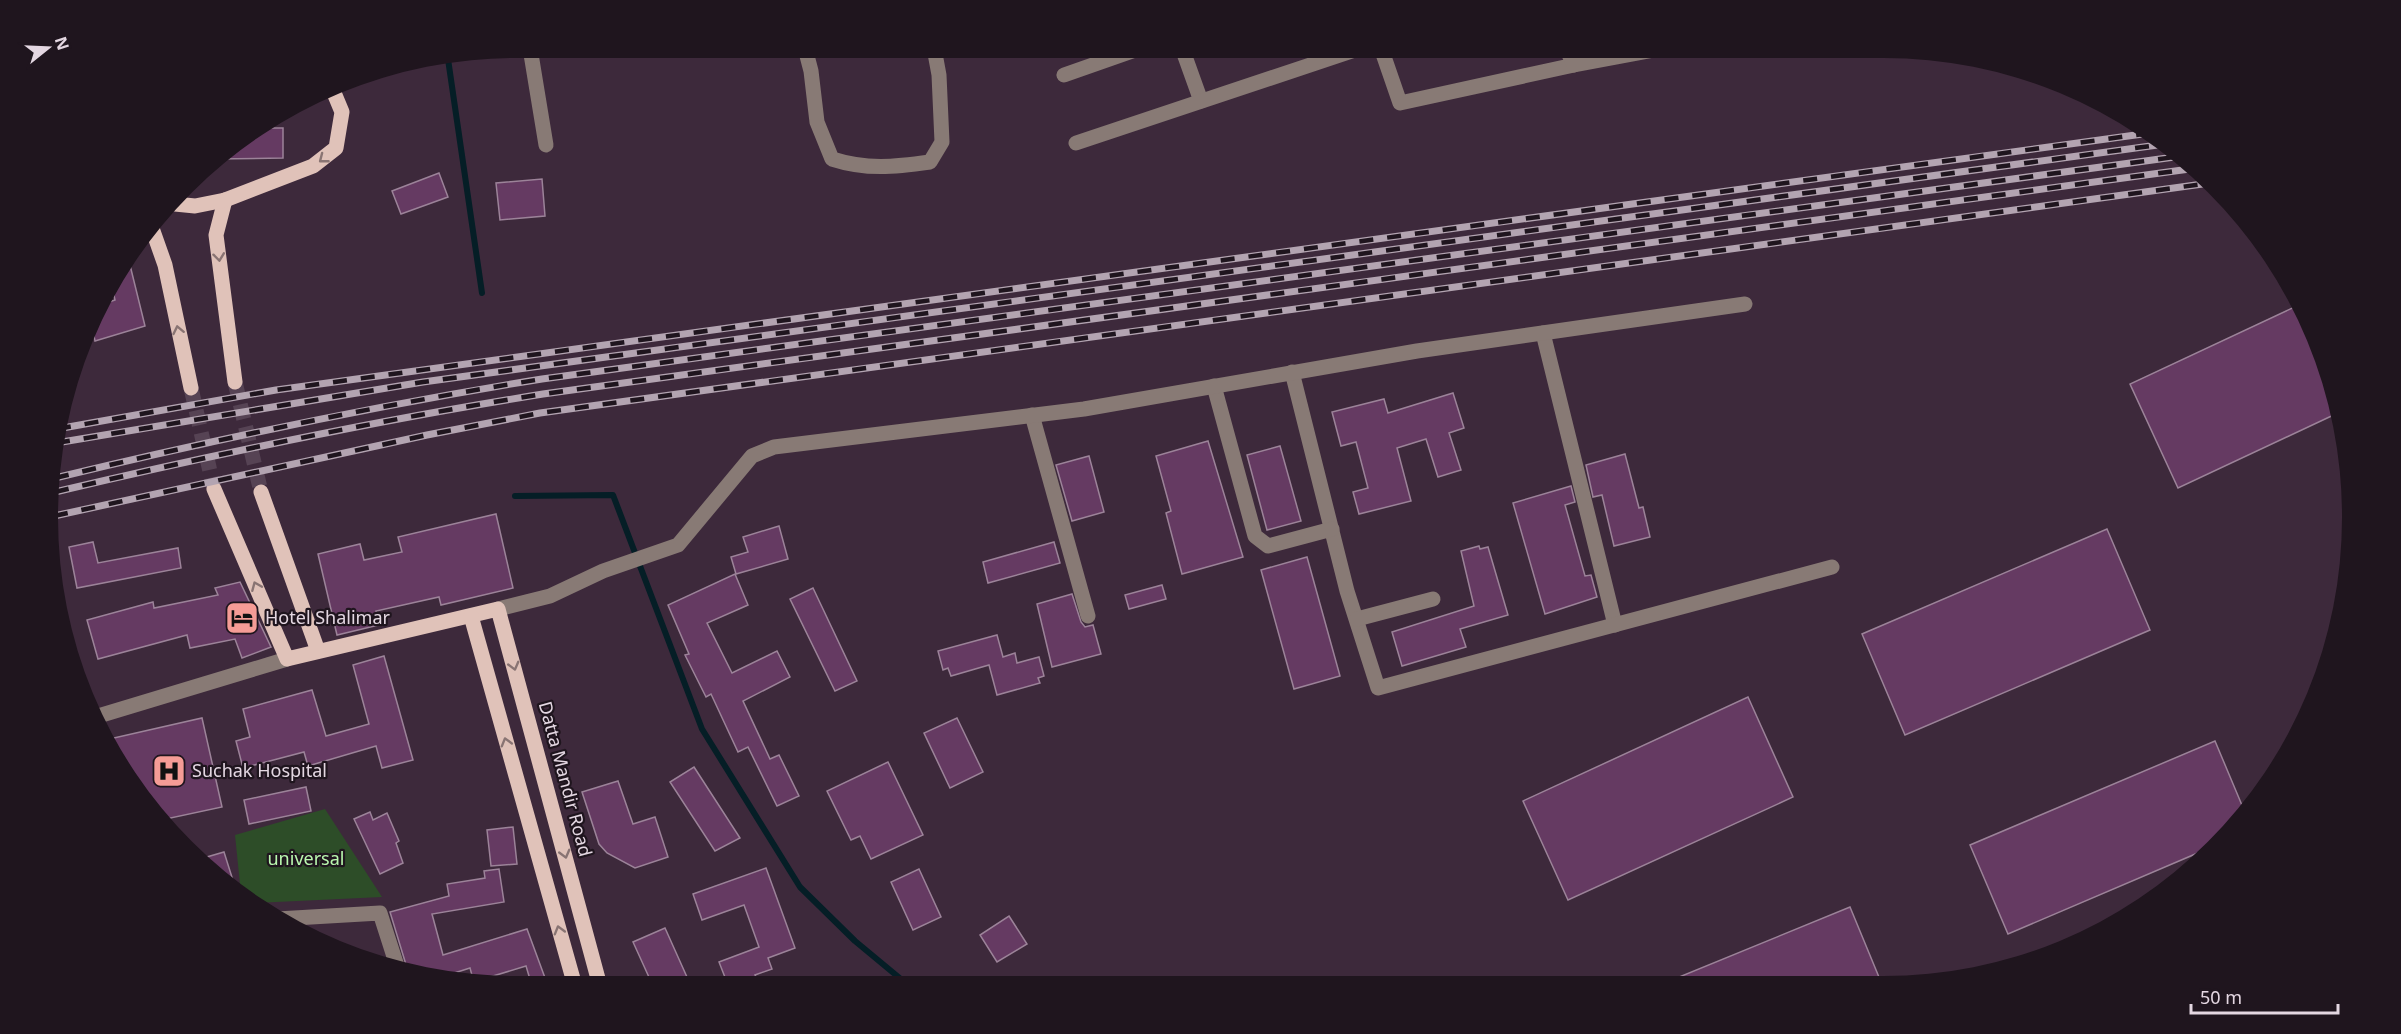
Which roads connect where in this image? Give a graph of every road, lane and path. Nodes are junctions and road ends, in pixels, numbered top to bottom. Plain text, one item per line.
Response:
1 (532, 59) edge
2 (808, 59) edge
3 (936, 59) edge
4 (1110, 59) edge
5 (1186, 59) edge
6 (1325, 59) edge
7 (1386, 59) edge
8 (1571, 59) edge
9 (1606, 59) edge
10 (1574, 65) junction
11 (1064, 75) dead end
12 (335, 96) edge
13 (1201, 101) junction
14 (1076, 143) dead end
15 (546, 145) dead end
16 (225, 200) junction
17 (182, 205) edge
18 (155, 236) edge
19 (1745, 304) dead end
20 (1543, 333) junction
21 (1292, 372) junction
22 (235, 382) tunnel mouth
23 (1214, 386) junction
24 (190, 388) tunnel mouth
25 (1032, 416) junction
26 (214, 489) tunnel mouth
27 (261, 492) tunnel mouth
28 (1332, 529) junction
29 (1832, 567) dead end
30 (1434, 599) dead end
31 (498, 609) junction
32 (471, 616) junction
33 (1088, 616) dead end
34 (1356, 620) junction
35 (1615, 625) junction
36 (318, 651) junction
37 (287, 659) junction
38 (103, 714) edge
39 (296, 918) edge
40 (591, 951) junction
41 (567, 957) junction
42 (395, 959) edge
43 (572, 975) edge
44 (597, 975) edge

1 - 15 street
2 - 3 street
4 - 11 street
5 - 13 street
6 - 13 street
7 - 10 street
8 - 10 street
9 - 10 street
12 -> 16 main road
13 - 14 street
16 - 17 main road
16 -> 22 main road
24 -> 18 main road
19 - 20 street
20 - 21 street
20 - 35 street
21 - 23 street
21 - 28 street
23 - 25 street
23 - 28 street
25 - 31 street
25 - 33 street
37 -> 26 main road
27 - 36 main road
28 - 34 street
29 - 35 street
30 - 34 street
31 - 32 main road
31 -> 40 main road, Datta Mandir Road
32 - 36 main road
41 -> 32 main road
34 - 35 street
36 - 37 main road
37 - 38 street
39 - 42 street
40 - 41 main road
40 - 44 main road, Datta Mandir Road
41 - 43 main road

